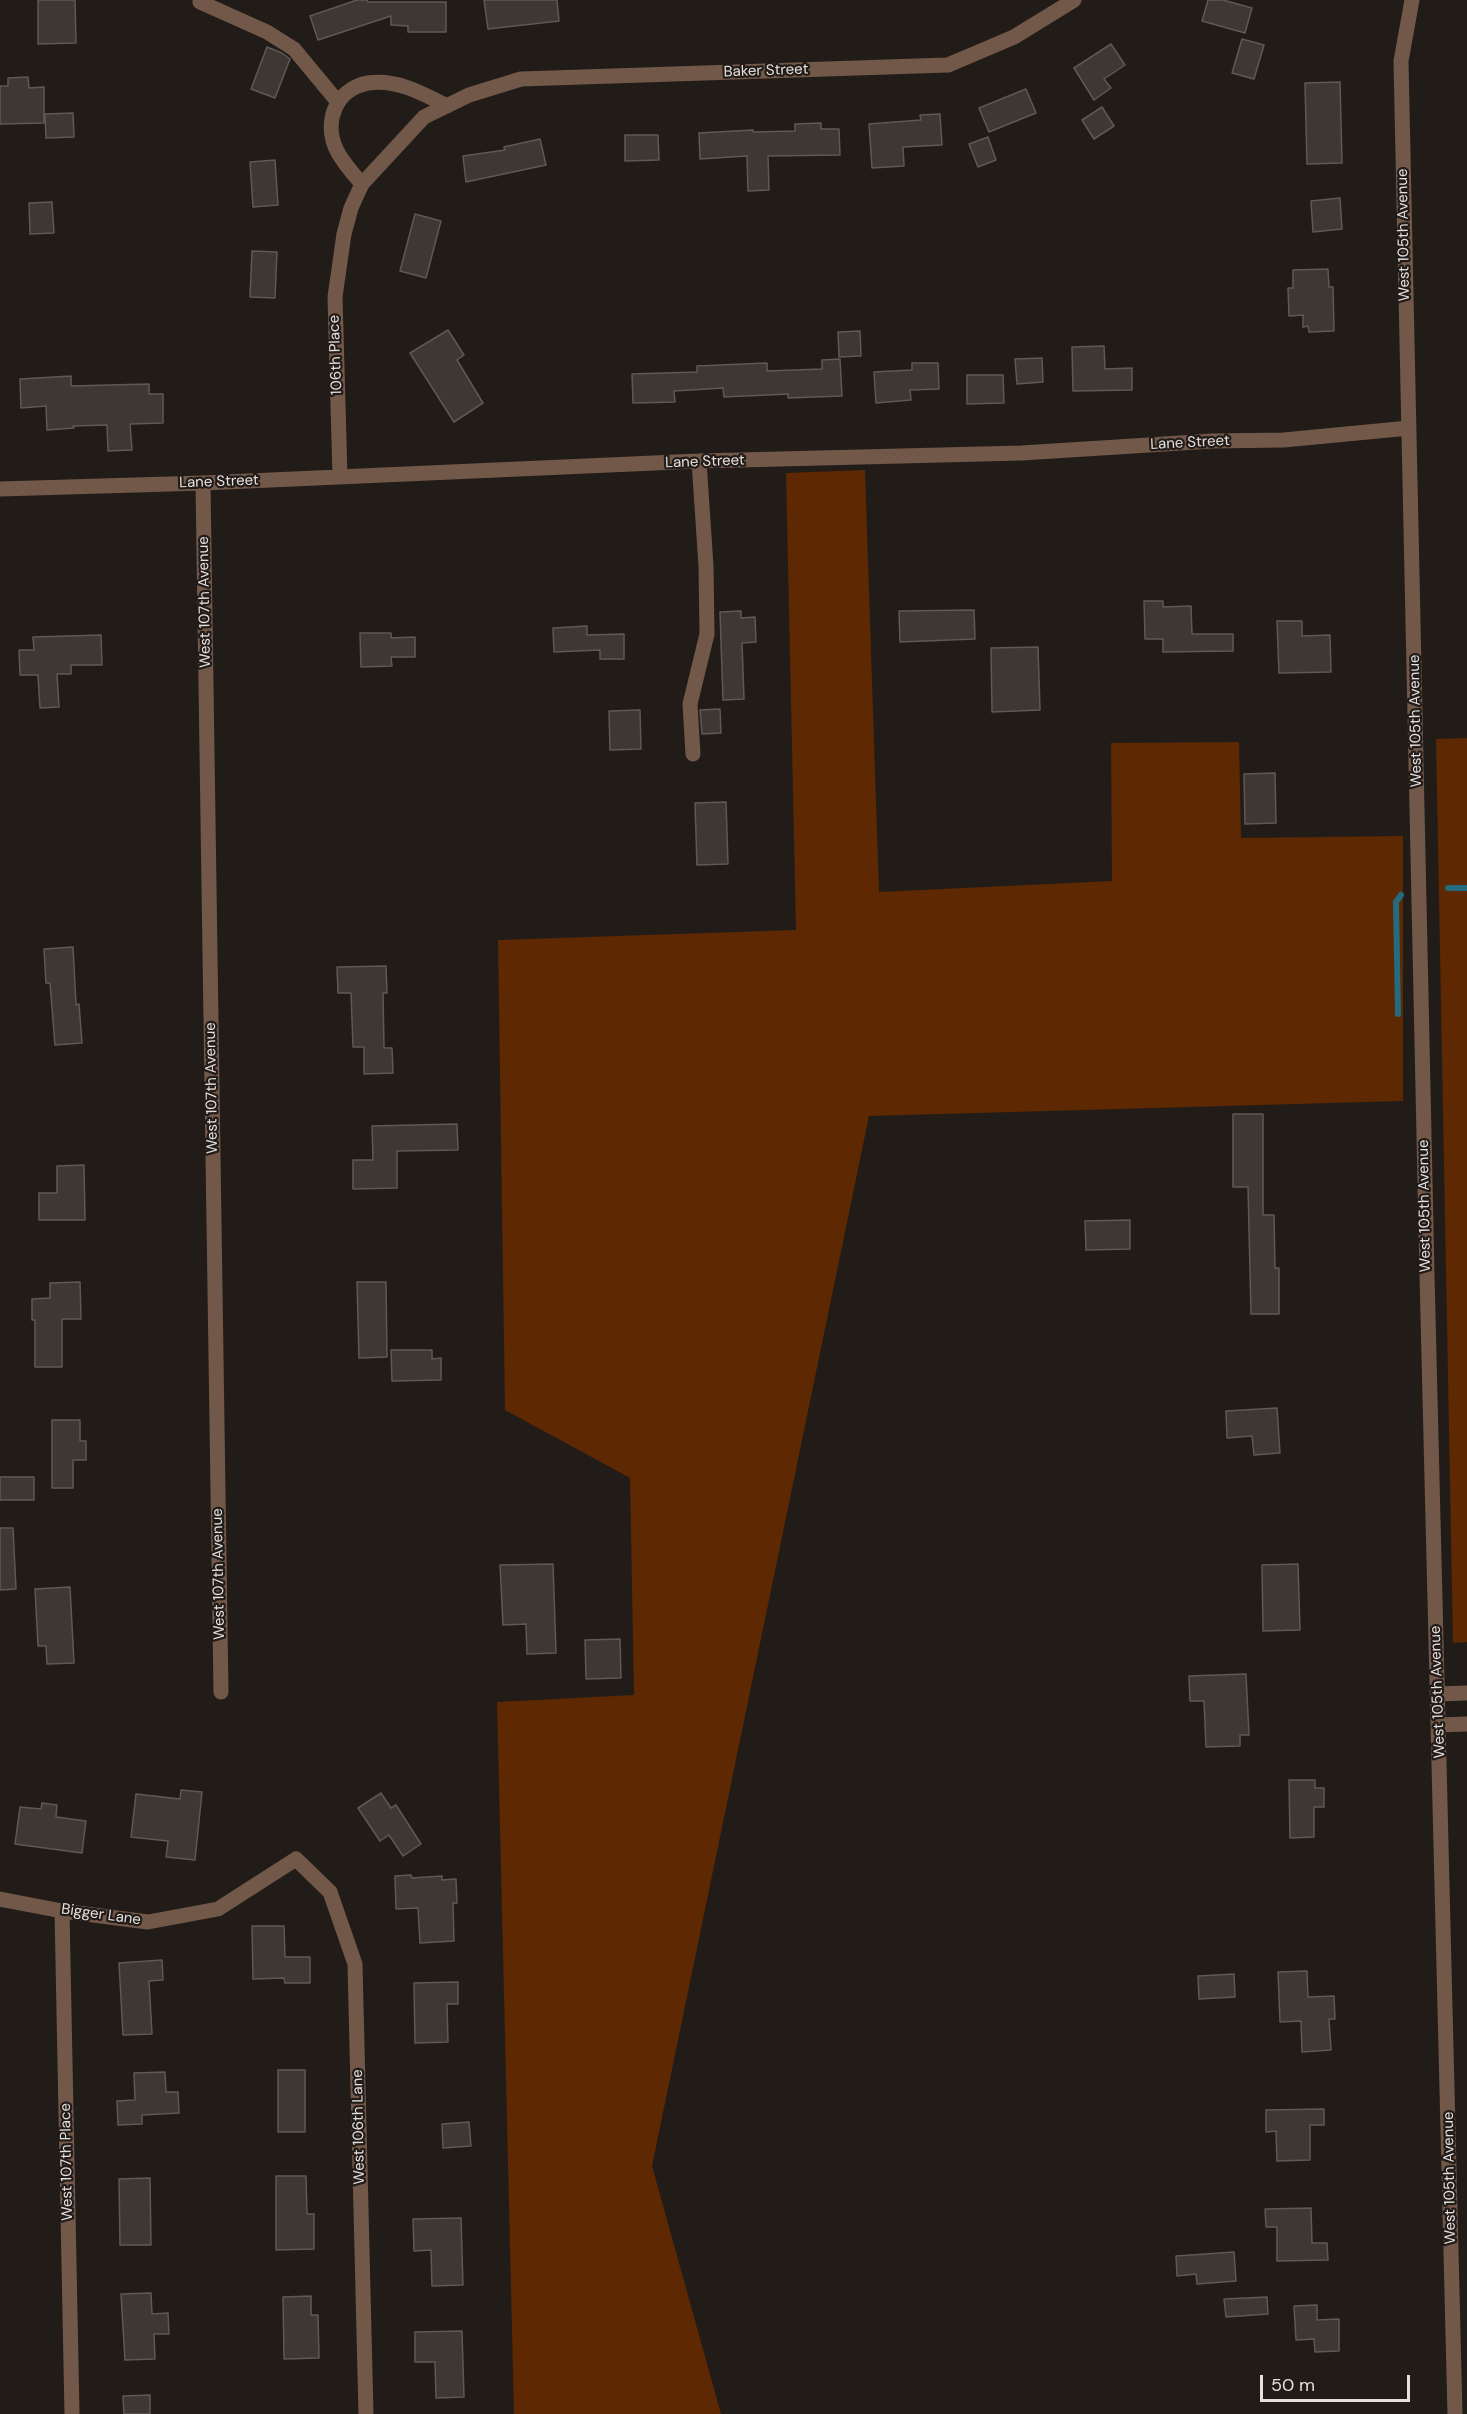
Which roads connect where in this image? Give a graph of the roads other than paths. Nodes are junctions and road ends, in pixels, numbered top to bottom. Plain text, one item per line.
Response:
1 (1074, 0) edge
2 (1413, 0) edge
3 (200, 2) dead end
4 (337, 101) junction
5 (447, 106) junction
6 (362, 184) junction
7 (344, 234) joint
8 (1409, 428) junction
9 (699, 461) junction
10 (340, 477) junction
11 (203, 483) junction
12 (0, 489) edge
13 (693, 754) dead end
14 (221, 1692) dead end
15 (1467, 1693) edge
16 (1438, 1694) junction
17 (1467, 1724) edge
18 (1439, 1725) junction
19 (296, 1859) joint
20 (0, 1899) edge
21 (62, 1911) junction
22 (72, 2414) edge
23 (366, 2414) edge
24 (1455, 2414) edge

1 - 5 street, Baker Street
2 - 8 street, West 105th Avenue
3 - 4 street
4 - 5 street
4 - 6 street
5 - 6 street, Baker Street
6 - 7 street, Baker Street
7 - 10 street, 106th Place
8 - 9 street, Lane Street
8 - 16 street, West 105th Avenue
9 - 10 street, Lane Street
9 - 13 street
10 - 11 street, Lane Street
11 - 12 street, Lane Street
11 - 14 street, West 107th Avenue
15 - 16 street
16 - 18 street, West 105th Avenue
17 - 18 street
18 - 24 street, West 105th Avenue
19 - 21 street, Bigger Lane
19 - 23 street, West 106th Lane
20 - 21 street, Bigger Lane
21 - 22 street, West 107th Place

